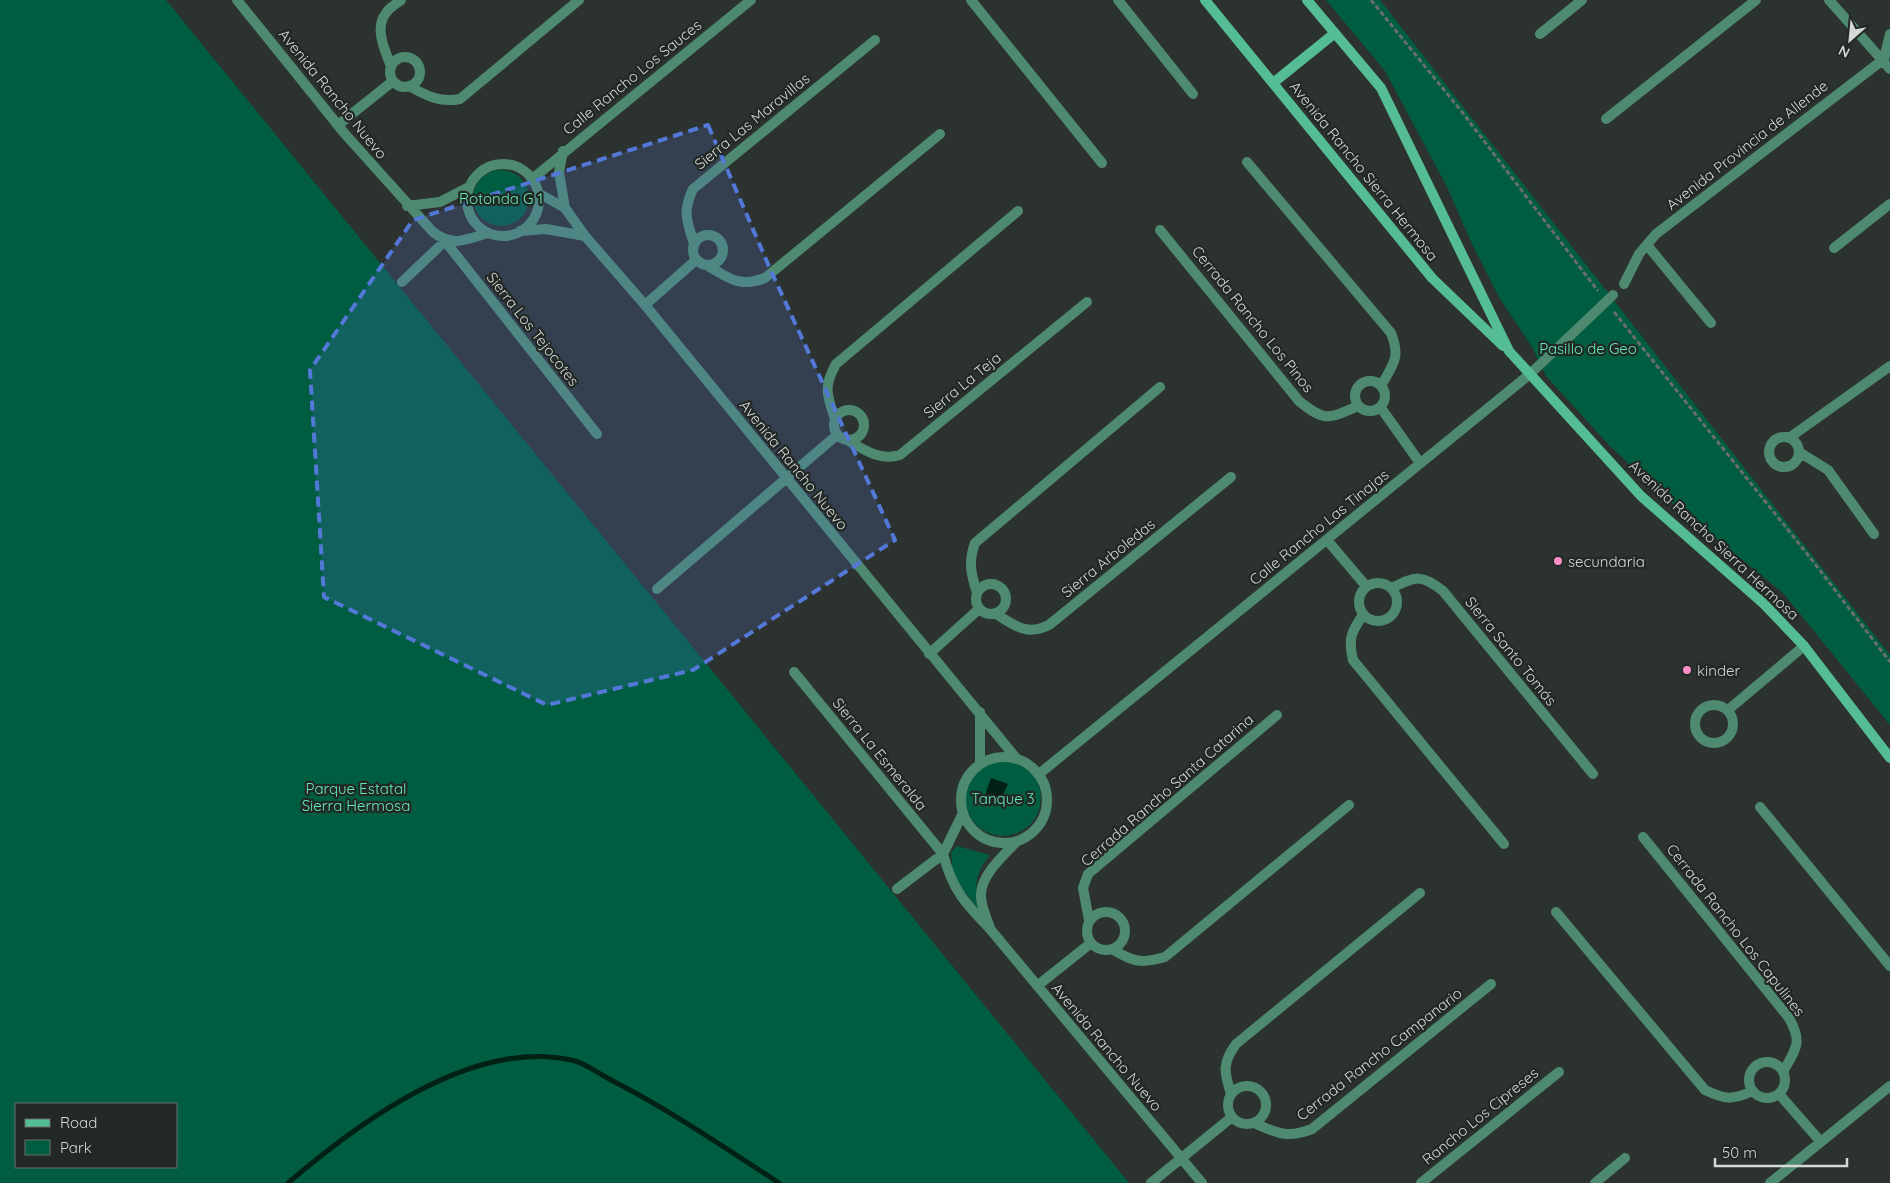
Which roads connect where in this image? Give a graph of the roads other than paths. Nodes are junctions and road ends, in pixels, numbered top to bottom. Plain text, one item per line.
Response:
1 (237, 0) edge
2 (401, 0) edge
3 (579, 0) edge
4 (752, 0) edge
5 (971, 0) edge
6 (1118, 0) edge
7 (1205, 0) edge
8 (1307, 0) edge
9 (1582, 0) edge
10 (1756, 0) edge
11 (1829, 0) edge
12 (1335, 32) junction
13 (1540, 34) dead end
14 (1890, 34) edge
15 (875, 40) dead end
16 (1884, 59) junction
17 (391, 66) junction
18 (1890, 69) edge
19 (393, 81) junction
20 (1273, 83) junction
21 (409, 86) junction
22 (1193, 94) dead end
23 (1606, 119) dead end
24 (338, 125) junction
25 (940, 134) dead end
26 (564, 151) junction
27 (1247, 162) dead end
28 (1102, 163) dead end
29 (532, 179) junction
30 (469, 187) junction
31 (538, 193) junction
32 (1890, 204) edge
33 (407, 206) junction
34 (565, 208) junction
35 (1018, 211) dead end
36 (1160, 230) dead end
37 (520, 231) junction
38 (488, 233) junction
39 (585, 236) junction
40 (445, 241) junction
41 (694, 244) junction
42 (1647, 244) junction
43 (1834, 248) dead end
44 (696, 260) junction
45 (706, 265) junction
46 (402, 282) dead end
47 (1624, 284) dead end
48 (1610, 298) road end
49 (1087, 302) dead end
50 (645, 305) junction
51 (1711, 323) dead end
52 (1509, 351) junction
53 (1890, 366) edge
54 (1530, 374) junction
55 (1381, 386) junction
56 (1160, 387) dead end
57 (1358, 406) junction
58 (1381, 408) junction
59 (834, 419) junction
60 (598, 434) dead end
61 (837, 435) junction
62 (1789, 438) junction
63 (847, 440) junction
64 (1799, 452) junction
65 (1420, 463) junction
66 (1231, 477) dead end
67 (786, 480) junction
68 (1874, 534) dead end
69 (1327, 540) junction
70 (1366, 586) junction
71 (1392, 588) junction
72 (657, 589) dead end
73 (977, 593) junction
74 (979, 609) junction
75 (996, 614) junction
76 (1363, 615) junction
77 (1804, 646) junction
78 (929, 654) junction
79 (794, 672) dead end
80 (1728, 710) dead end
81 (980, 712) junction
82 (1277, 715) dead end
83 (1016, 758) junction
84 (1890, 758) edge
85 (980, 764) junction
86 (1039, 774) junction
87 (1593, 774) dead end
88 (1348, 805) dead end
89 (1760, 807) dead end
90 (962, 813) junction
91 (1643, 837) dead end
92 (1016, 842) junction
93 (1504, 844) dead end
94 (943, 854) junction
95 (897, 889) dead end
96 (1420, 893) dead end
97 (1556, 912) dead end
98 (1089, 920) junction
99 (990, 929) junction
100 (1091, 943) junction
101 (1112, 949) junction
102 (1890, 966) edge
103 (1491, 984) dead end
104 (1036, 986) junction
105 (1559, 1072) dead end
106 (1782, 1072) junction
107 (1890, 1086) edge
108 (1753, 1091) junction
109 (1231, 1094) junction
110 (1779, 1094) junction
111 (1232, 1118) junction
112 (1254, 1123) junction
113 (1821, 1142) junction
114 (1182, 1158) junction
115 (1625, 1158) dead end
116 (1150, 1183) edge
117 (1202, 1183) edge
118 (1421, 1183) edge
119 (1595, 1183) edge
120 (1770, 1183) edge

1 - 24 street, Avenida Rancho Nuevo
2 - 17 street
3 - 21 street
4 - 26 street, Calle Rancho Los Sauces
5 - 28 street
6 - 22 street
7 - 20 street, Avenida Rancho Sierra Hermosa
8 - 12 street, Avenida Rancho Sierra Hermosa
9 - 13 street
10 - 23 street
11 - 16 street
12 - 20 street
12 - 52 street, Avenida Rancho Sierra Hermosa
14 - 16 street
15 - 41 street, Sierra Las Maravillas
16 - 18 street
16 - 42 street, Avenida Provincia de Allende
17 - 19 street
17 - 21 street
19 - 21 street
19 - 24 street
20 - 52 street, Avenida Rancho Sierra Hermosa
24 - 33 street, Avenida Rancho Nuevo
25 - 45 street
26 - 29 street, Calle Rancho Los Sauces
26 - 34 street
27 - 55 street
29 - 30 street
29 - 31 street
30 - 33 street
30 - 38 street
31 - 34 street
31 - 37 street
32 - 43 street
33 - 40 street, Avenida Rancho Nuevo
34 - 39 street, Avenida Rancho Nuevo
35 - 59 street
36 - 57 street, Cerrada Rancho Los Pinos
37 - 38 street
37 - 39 street
38 - 40 street
39 - 50 street, Avenida Rancho Nuevo
40 - 46 street
40 - 60 street, Sierra Los Tejocotes
41 - 44 street, Sierra Las Maravillas
41 - 45 street
42 - 47 street, Avenida Provincia de Allende
42 - 51 street
44 - 45 street
44 - 50 street
48 - 54 street, Calle Rancho Las Tinajas
49 - 63 street, Sierra La Teja
50 - 67 street, Avenida Rancho Nuevo
52 - 54 street, Avenida Rancho Sierra Hermosa
53 - 62 street
54 - 65 street, Calle Rancho Las Tinajas
54 - 77 street, Avenida Rancho Sierra Hermosa
55 - 57 street
55 - 58 street
56 - 73 street
57 - 58 street
58 - 65 street
59 - 61 street
59 - 63 street
61 - 63 street, Sierra La Teja
61 - 67 street
62 - 64 street
62 - 64 street
64 - 68 street
65 - 69 street, Calle Rancho Las Tinajas
66 - 75 street, Sierra Arboledas
67 - 72 street
67 - 78 street, Avenida Rancho Nuevo
69 - 70 street
69 - 86 street, Calle Rancho Las Tinajas
70 - 71 street
70 - 76 street
71 - 76 street
71 - 87 street, Sierra Santo Tomás
73 - 74 street
73 - 75 street
74 - 75 street, Sierra Arboledas
74 - 78 street
76 - 93 street
77 - 80 street
77 - 84 street, Avenida Rancho Sierra Hermosa
78 - 81 street, Avenida Rancho Nuevo
79 - 94 street, Sierra La Esmeralda
81 - 83 street, Avenida Rancho Nuevo
81 - 85 street
82 - 98 street, Cerrada Rancho Santa Catarina
83 - 85 street
83 - 86 street
85 - 90 street
86 - 92 street
88 - 101 street
89 - 102 street
90 - 92 street
90 - 94 street
91 - 106 street, Cerrada Rancho Los Capulines
92 - 99 street
94 - 95 street
94 - 99 street, Avenida Rancho Nuevo
96 - 109 street
97 - 108 street
98 - 100 street
98 - 101 street
99 - 104 street, Avenida Rancho Nuevo
100 - 101 street
100 - 104 street
103 - 112 street, Cerrada Rancho Campanario
104 - 114 street, Avenida Rancho Nuevo
105 - 118 street, Rancho Los Cipreses
106 - 108 street
106 - 110 street
107 - 113 street
108 - 110 street
109 - 111 street
109 - 112 street
110 - 113 street
111 - 112 street
111 - 114 street
113 - 120 street
114 - 116 street
114 - 117 street, Avenida Rancho Nuevo
115 - 119 street

